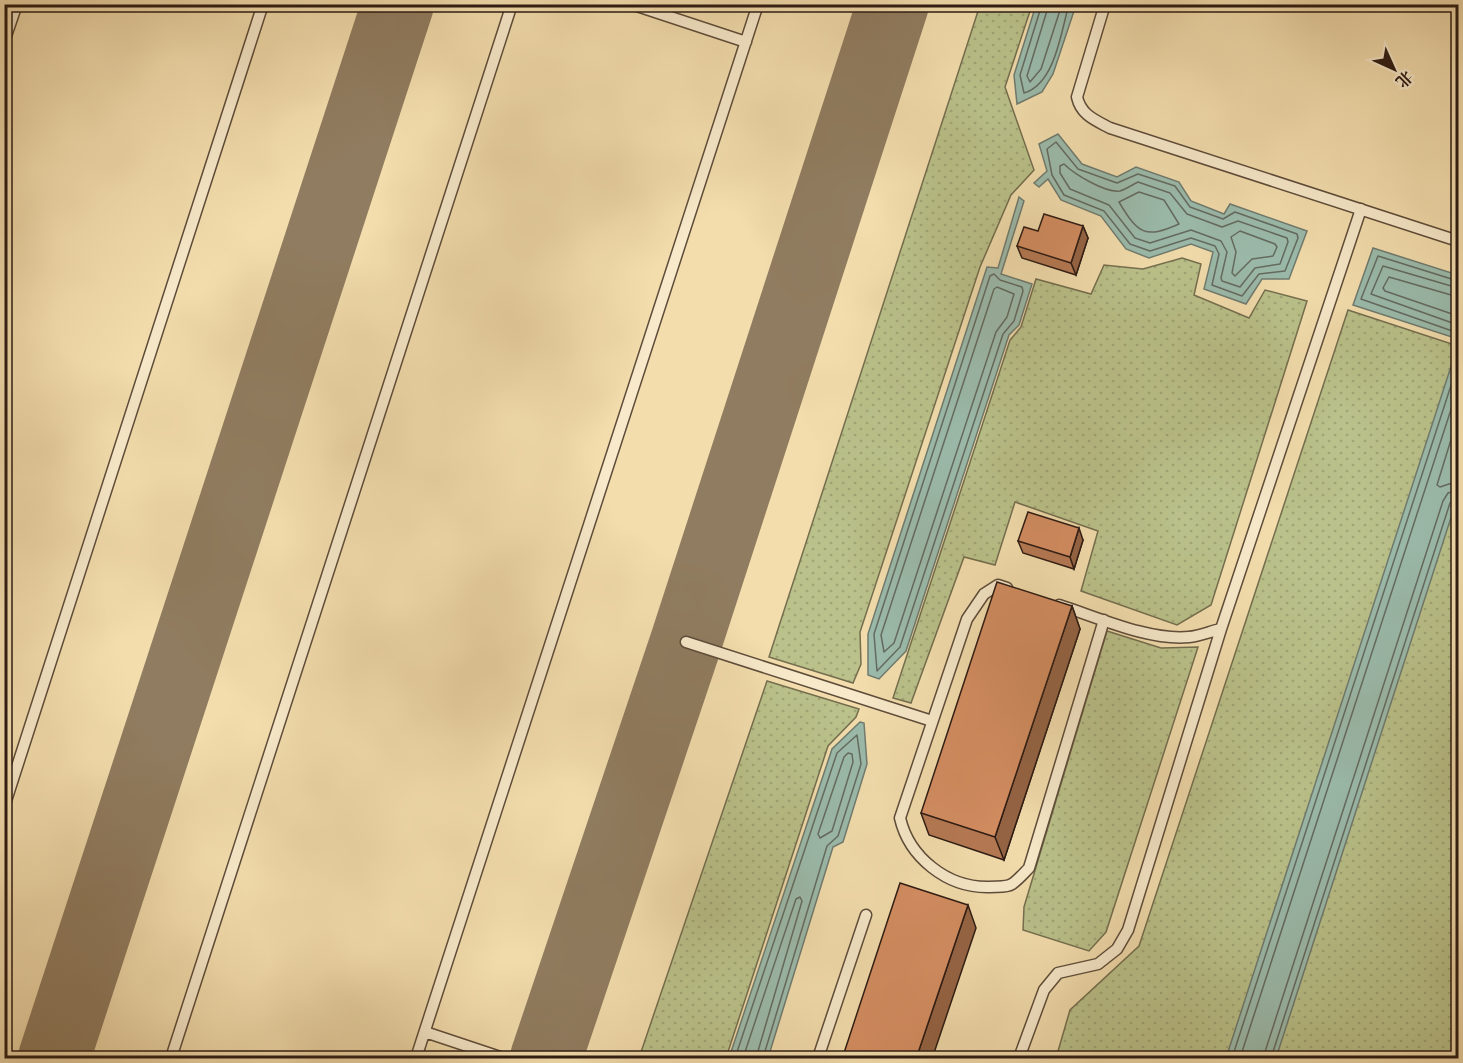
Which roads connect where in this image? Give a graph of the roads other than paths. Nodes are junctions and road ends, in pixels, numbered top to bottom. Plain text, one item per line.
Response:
1 (17, 4) edge
2 (263, 4) edge
3 (512, 4) edge
4 (631, 4) edge
5 (758, 4) edge
6 (1105, 4) edge
7 (4, 42) edge
8 (746, 42) junction
9 (1360, 209) junction
10 (1458, 241) edge
11 (1020, 592) edge
12 (1051, 602) edge
13 (1104, 620) junction
14 (1221, 629) junction
15 (686, 642) dead end
16 (932, 721) junction
17 (4, 807) edge
18 (866, 915) dead end
19 (425, 1032) junction
20 (171, 1059) edge
21 (416, 1059) edge
22 (503, 1059) edge
23 (818, 1059) edge
24 (1020, 1059) edge

1 - 7 lane
2 - 17 lane
3 - 20 lane
4 - 8 lane
5 - 8 lane
6 - 9 lane
8 - 19 lane
9 - 10 lane
9 - 14 lane
11 - 16 lane
12 - 13 lane
13 - 14 lane
13 - 16 lane
14 - 24 lane
15 - 16 lane
18 - 23 lane
19 - 21 lane
19 - 22 lane

